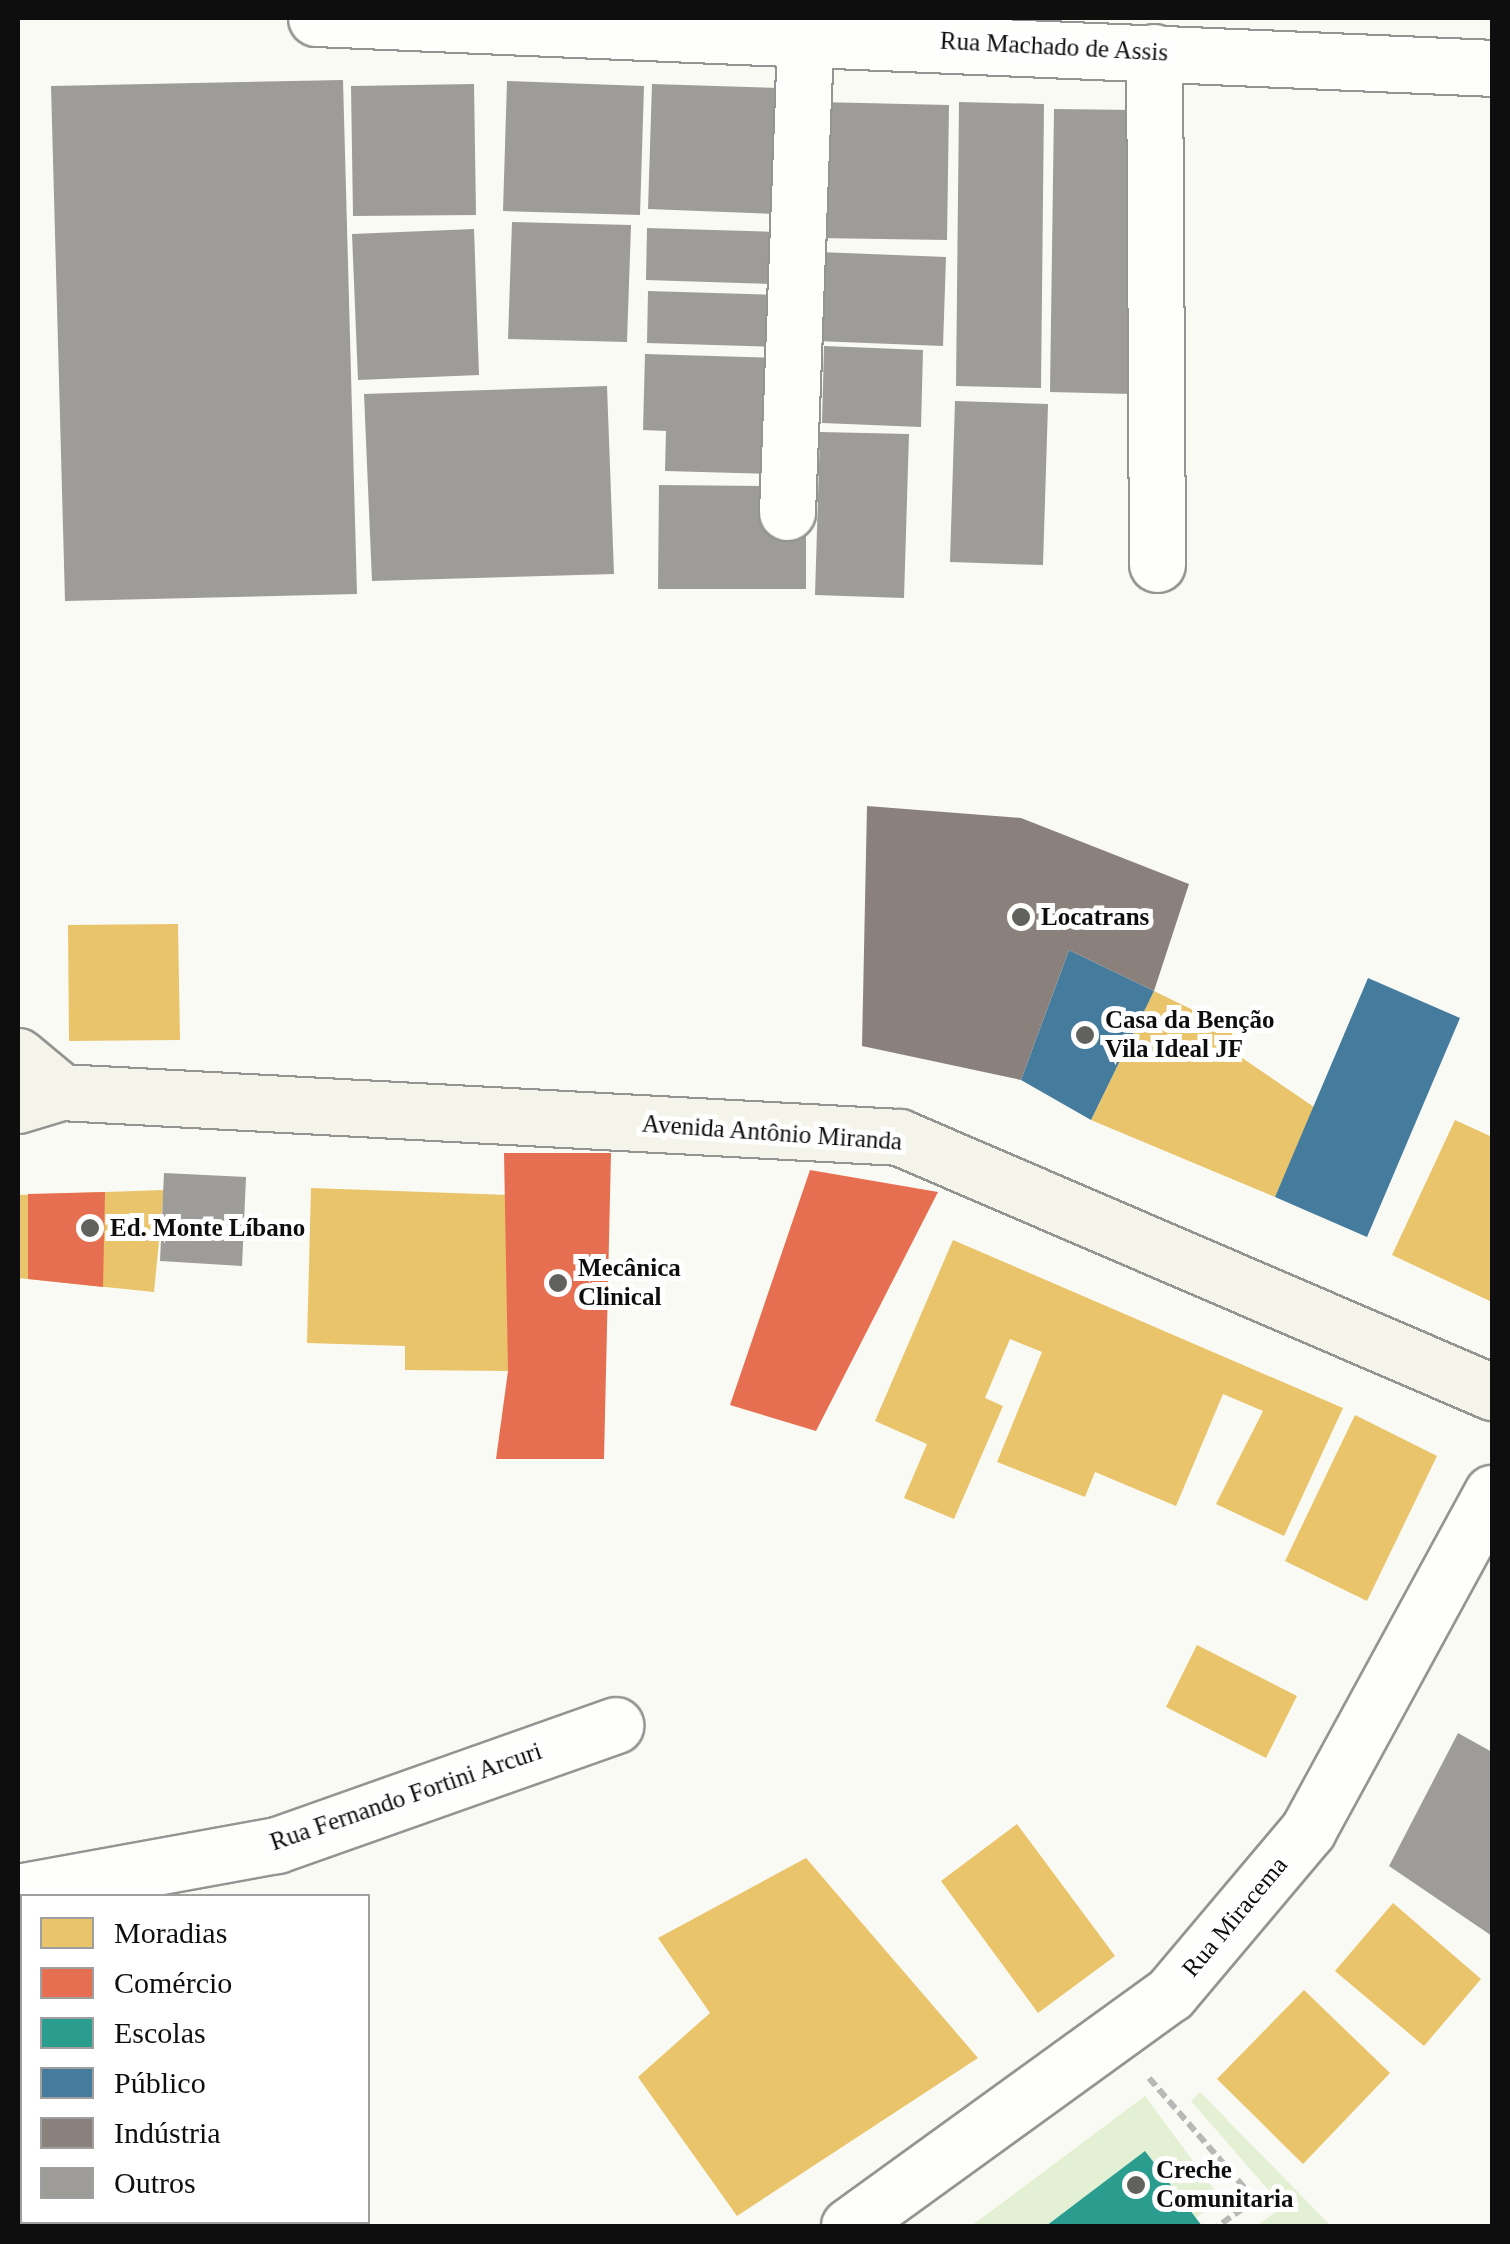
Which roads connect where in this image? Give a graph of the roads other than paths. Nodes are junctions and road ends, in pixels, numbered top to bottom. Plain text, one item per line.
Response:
1 (316, 18) edge
2 (1048, 32) edge
3 (804, 34) junction
4 (1154, 52) junction
5 (1492, 68) edge
6 (788, 512) dead end
7 (1157, 564) dead end
8 (18, 1056) edge
9 (39, 1099) edge
10 (1492, 1392) edge
11 (1492, 1494) edge
12 (615, 1725) dead end
13 (18, 1892) edge
14 (849, 2226) edge

1 - 3 street, Rua Machado de Assis
2 - 3 street, Rua Machado de Assis
2 - 4 street, Rua Machado de Assis
3 - 6 street
4 - 5 street, Rua Machado de Assis
4 - 7 street
8 - 9 street, Avenida Antônio Miranda
9 - 10 street, Avenida Antônio Miranda
11 - 14 street, Rua Miracema
12 - 13 street, Rua Fernando Fortini Arcuri

